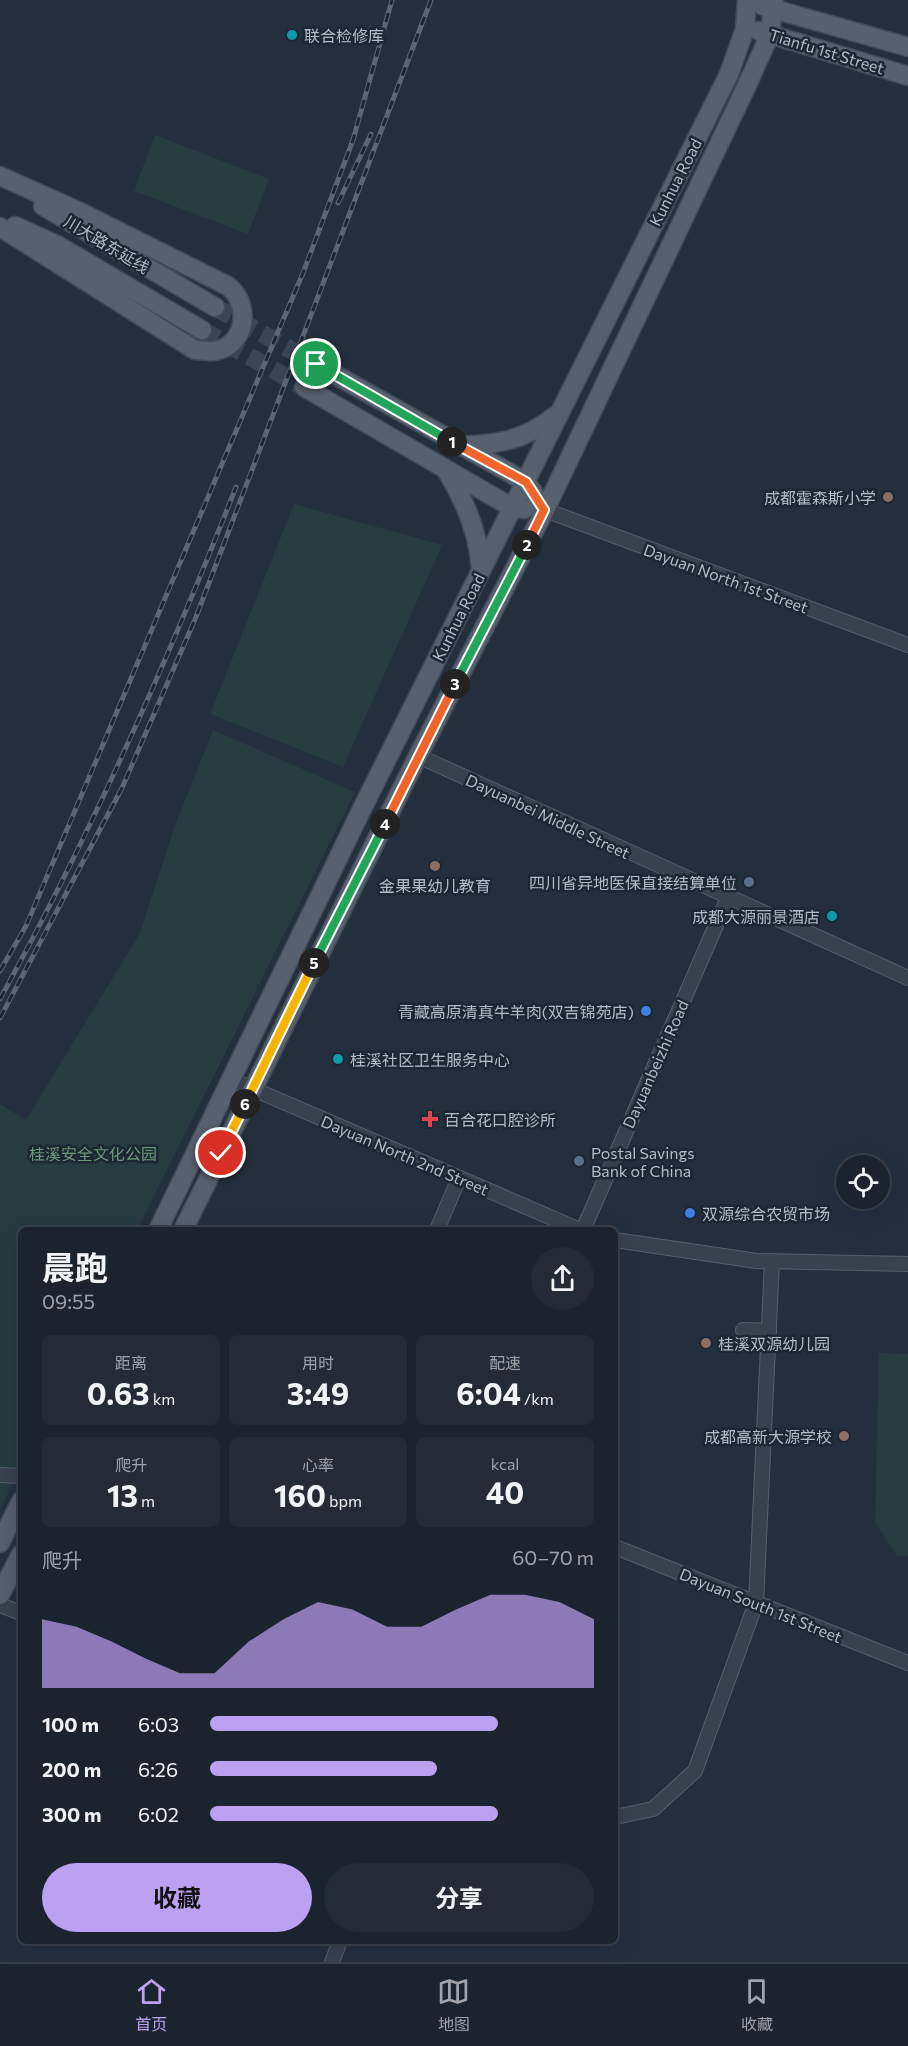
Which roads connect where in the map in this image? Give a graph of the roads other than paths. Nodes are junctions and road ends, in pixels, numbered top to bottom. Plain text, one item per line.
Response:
1 (747, 1) edge
2 (774, 4) edge
3 (746, 29) junction
4 (770, 34) junction
5 (908, 47) edge
6 (908, 76) edge
7 (0, 178) edge
8 (0, 219) edge
9 (0, 226) edge
10 (215, 307) tunnel mouth
11 (202, 330) tunnel mouth
12 (316, 364) tunnel mouth
13 (304, 387) tunnel mouth
14 (559, 413) junction
15 (459, 446) junction
16 (447, 471) junction
17 (526, 482) junction
18 (513, 508) junction
19 (544, 510) junction
20 (481, 573) junction
21 (908, 645) edge
22 (418, 756) junction
23 (728, 898) junction
24 (908, 978) edge
25 (230, 1079) junction
26 (252, 1090) junction
27 (459, 1178) junction
28 (159, 1227) edge
29 (184, 1227) edge
30 (438, 1227) edge
31 (575, 1227) edge
32 (583, 1227) edge
33 (618, 1240) edge
34 (771, 1261) junction
35 (908, 1264) edge
36 (742, 1330) dead end
37 (769, 1331) junction
38 (0, 1475) edge
39 (18, 1476) edge
40 (18, 1507) edge
41 (0, 1543) edge
42 (618, 1548) edge
43 (18, 1560) edge
44 (0, 1595) edge
45 (756, 1603) junction
46 (0, 1605) edge
47 (18, 1612) edge
48 (908, 1663) edge
49 (618, 1816) edge
50 (339, 1944) edge
51 (332, 1962) edge

1 - 2 main road, Tianfu 1st Street
1 - 3 main road, Kunhua Road
2 - 4 main road, Kunhua Road
2 - 5 main road, Tianfu 1st Street
3 - 4 main road, Tianfu 1st Street
3 - 14 main road, Kunhua Road
4 - 6 main road, Tianfu 1st Street
4 - 19 main road, Kunhua Road
7 - 9 main road
7 - 10 main road, 川大路东延线
8 - 11 main road, 川大路东延线
12 - 15 main road
13 - 16 main road
14 - 15 main road
14 - 17 main road, Kunhua Road
15 - 17 main road
16 - 18 main road
16 - 20 main road
17 - 18 main road, Kunhua Road
17 - 19 main road
18 - 19 main road
18 - 20 main road, Kunhua Road
19 - 21 street, Dayuan North 1st Street
19 - 22 main road, Kunhua Road
20 - 25 main road, Kunhua Road
22 - 23 street, Dayuanbei Middle Street
22 - 26 main road, Kunhua Road
23 - 24 street, Dayuanbei Middle Street
23 - 32 street, Dayuanbeizhi Road
25 - 26 street, Dayuan North 2nd Street
25 - 28 main road, Kunhua Road
26 - 27 street, Dayuan North 2nd Street
26 - 29 main road, Kunhua Road
27 - 30 street
27 - 31 street, Dayuan North 2nd Street
33 - 34 street
34 - 35 street
34 - 37 street
36 - 37 street
37 - 45 street
38 - 39 street
40 - 41 main road
42 - 45 street, Dayuan South 1st Street
43 - 44 main road
45 - 48 street, Dayuan South 1st Street
45 - 49 street
46 - 47 street
50 - 51 street

